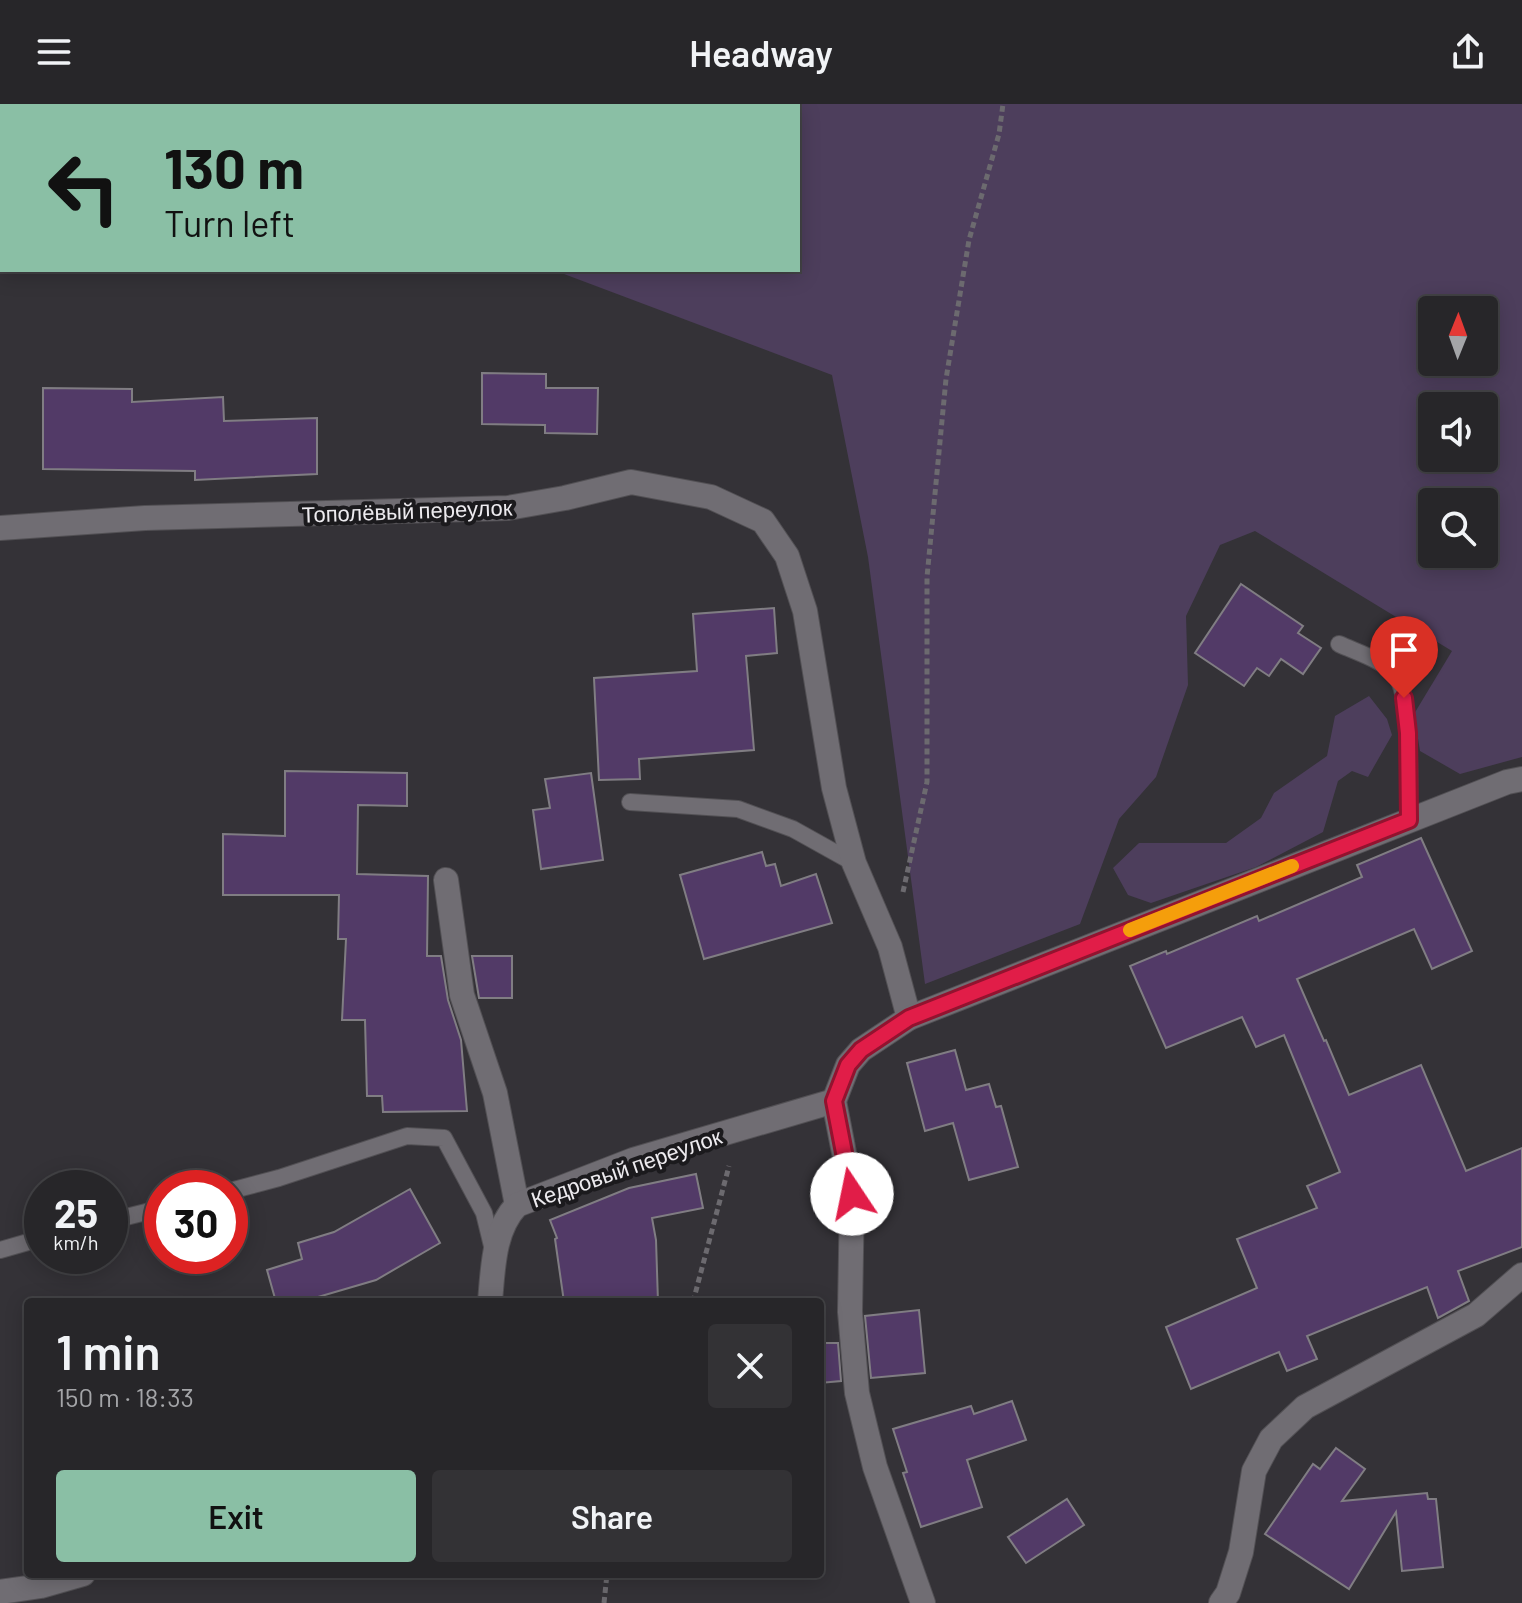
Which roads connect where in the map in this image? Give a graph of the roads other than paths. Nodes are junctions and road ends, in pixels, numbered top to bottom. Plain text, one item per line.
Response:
1 (0, 528) edge
2 (1339, 644) dead end
3 (1522, 779) edge
4 (630, 802) dead end
5 (1409, 820) junction
6 (854, 863) junction
7 (446, 880) dead end
8 (909, 1018) junction
9 (834, 1101) junction
10 (248, 1186) edge
11 (517, 1205) junction
12 (24, 1243) edge
13 (0, 1250) edge
14 (494, 1255) junction
15 (1522, 1275) edge
16 (490, 1298) edge
17 (69, 1578) edge
18 (0, 1592) edge
19 (923, 1603) edge
20 (1221, 1603) edge

1 - 6 street, Тополёвый переулок
2 - 5 lane
3 - 5 street
4 - 6 lane
5 - 8 street
6 - 8 street, Тополёвый переулок
7 - 11 street
8 - 9 street
9 - 11 street, Кедровый переулок
9 - 19 street
10 - 14 lane
11 - 14 street, Кедровый переулок
12 - 13 lane
14 - 16 street, Кедровый переулок
15 - 20 street
17 - 18 street

